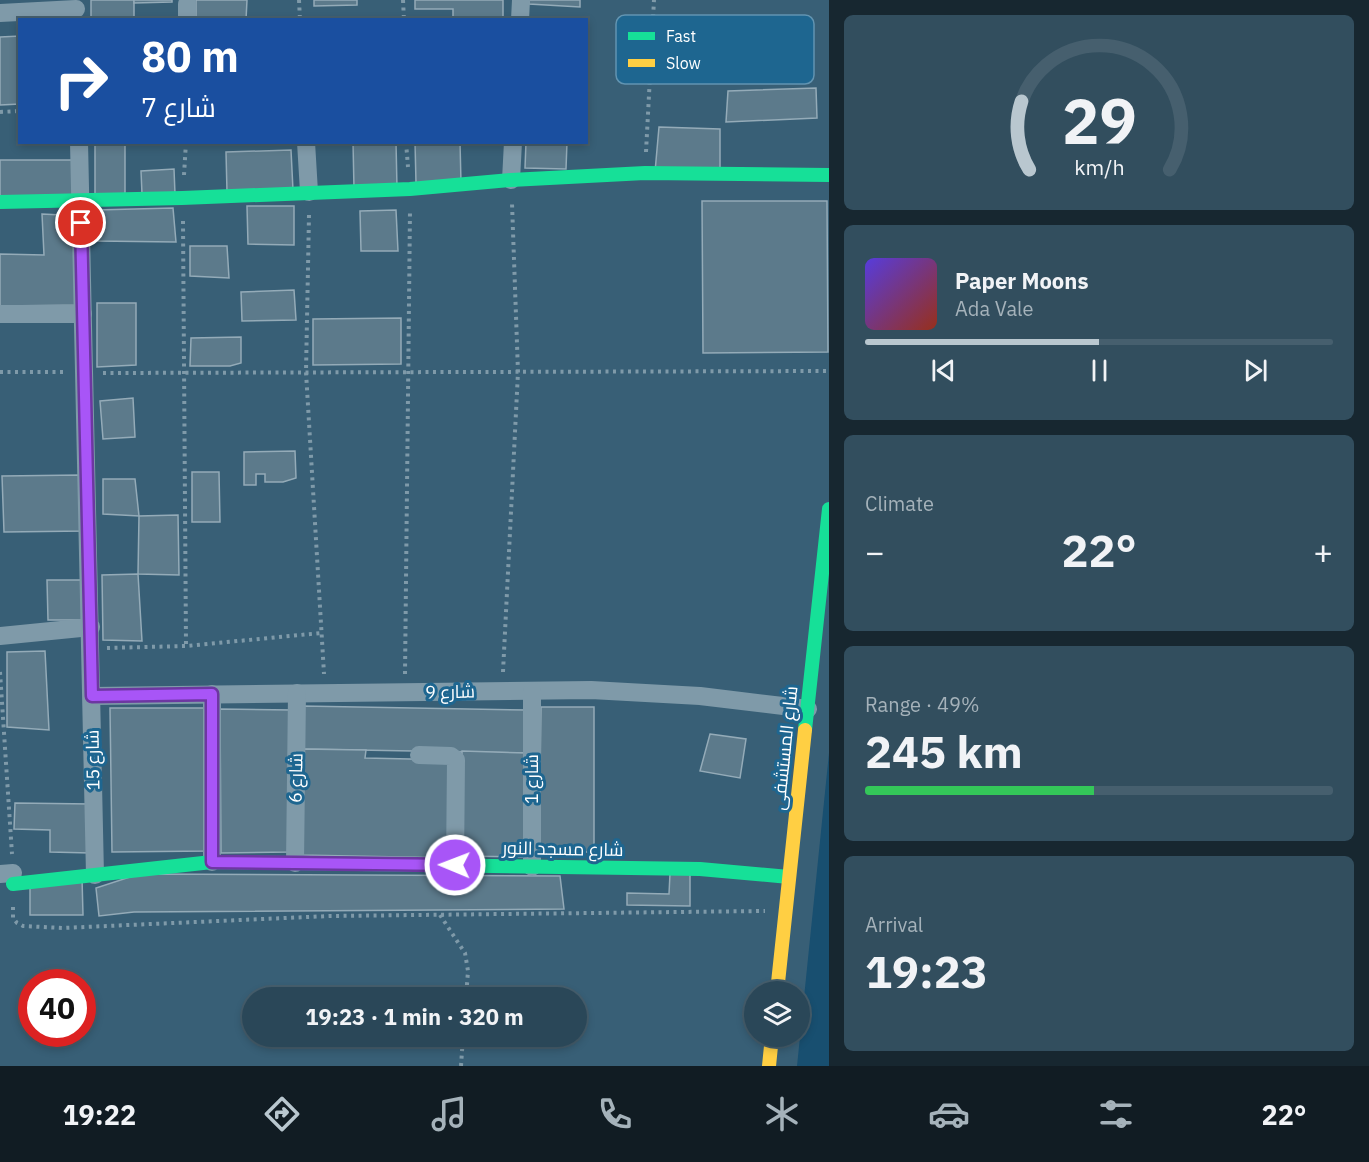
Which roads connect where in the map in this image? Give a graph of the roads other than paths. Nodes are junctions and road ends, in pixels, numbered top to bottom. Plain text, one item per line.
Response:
1 (521, 0) edge
2 (76, 10) edge
3 (0, 13) edge
4 (520, 18) edge
5 (80, 144) edge
6 (306, 144) edge
7 (513, 144) edge
8 (829, 175) edge
9 (511, 180) junction
10 (309, 192) junction
11 (81, 200) junction
12 (0, 202) edge
13 (0, 314) edge
14 (83, 314) junction
15 (829, 509) edge
16 (91, 627) junction
17 (0, 636) edge
18 (532, 691) junction
19 (297, 693) junction
20 (212, 694) junction
21 (92, 696) junction
22 (807, 710) junction
23 (419, 755) dead end
24 (212, 862) junction
25 (295, 863) junction
26 (455, 865) junction
27 (532, 867) junction
28 (95, 874) junction
29 (9, 877) edge
30 (789, 877) junction
31 (778, 981) edge
32 (771, 1047) edge
33 (769, 1066) edge

1 - 4 street
2 - 3 street
5 - 11 street, شارع 15
6 - 10 street
7 - 9 street
8 - 9 street
9 - 10 street
10 - 11 street
11 - 12 street
11 - 14 street, شارع 15
13 - 14 street
14 - 16 street, شارع 15
15 - 22 street, شارع المستشفى
16 - 17 street
16 - 21 street, شارع 15
18 - 19 street, شارع 9
18 - 22 street, شارع 9
18 - 27 street, شارع 1
19 - 20 street, شارع 9
19 - 25 street, شارع 6
20 - 21 street, شارع 9
20 - 24 street
21 - 28 street, شارع 15
22 - 30 street, شارع المستشفى
23 - 26 street
24 - 25 street, شارع مسجد النور
24 - 28 street, شارع مسجد النور
25 - 26 street, شارع مسجد النور
26 - 27 street, شارع مسجد النور
27 - 30 street, شارع مسجد النور
28 - 29 street, شارع مسجد النور
30 - 31 street, شارع المستشفى
32 - 33 street

